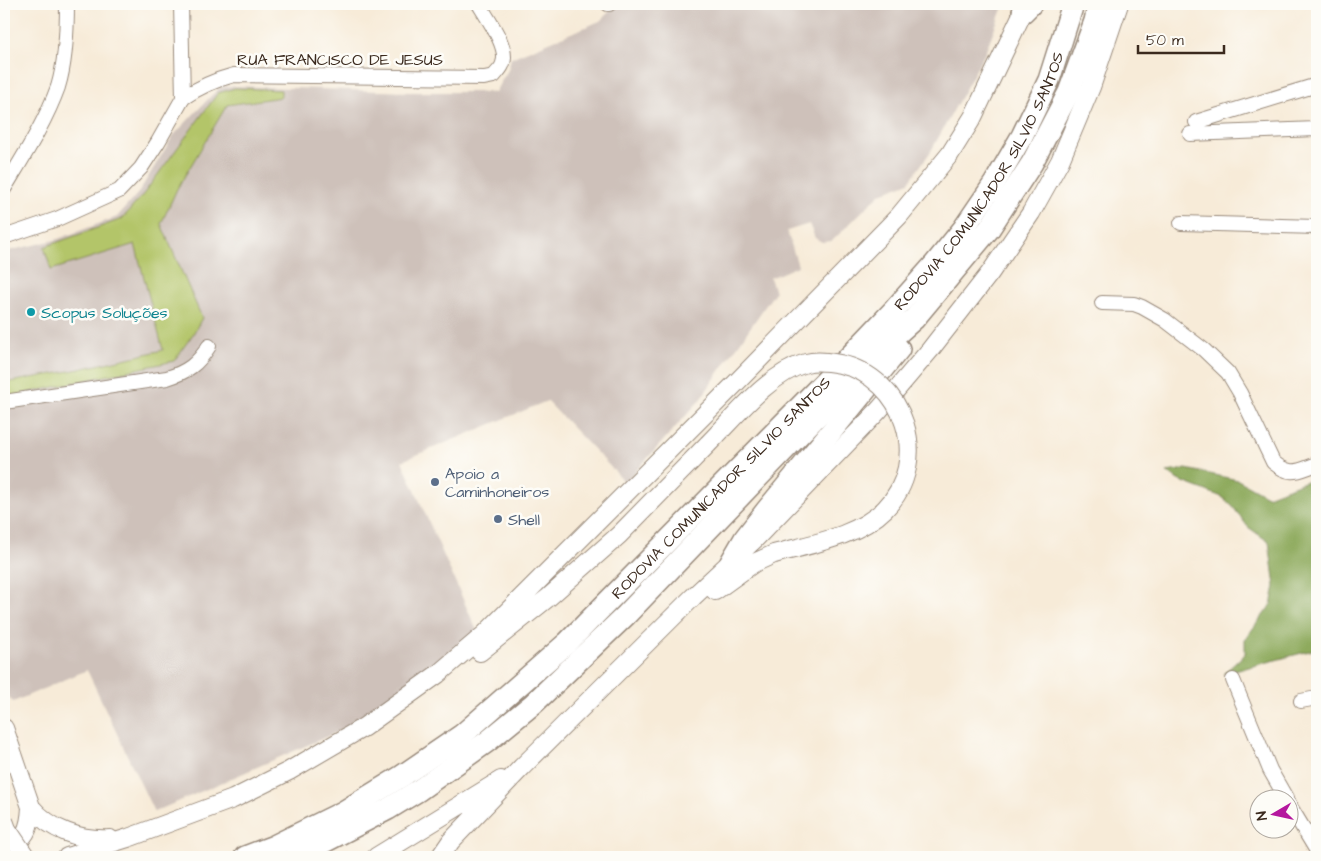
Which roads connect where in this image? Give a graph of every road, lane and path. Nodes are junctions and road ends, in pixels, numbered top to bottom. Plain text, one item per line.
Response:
1 (67, 4) edge
2 (181, 4) edge
3 (479, 4) edge
4 (1073, 4) edge
5 (1099, 4) edge
6 (1119, 4) edge
7 (1027, 6) edge
8 (1317, 84) edge
9 (183, 98) junction
10 (1317, 129) edge
11 (4, 189) edge
12 (1181, 223) dead end
13 (1317, 227) edge
14 (4, 237) edge
15 (1102, 303) dead end
16 (914, 319) junction
17 (209, 346) dead end
18 (4, 402) edge
19 (1317, 464) edge
20 (731, 562) junction
21 (693, 597) junction
22 (1233, 680) dead end
23 (1317, 698) edge
24 (1302, 701) dead end
25 (4, 728) edge
26 (522, 768) junction
27 (289, 771) junction
28 (1280, 788) edge
29 (490, 801) junction
30 (31, 807) junction
31 (1298, 820) edge
32 (4, 821) edge
33 (128, 838) junction
34 (4, 849) edge
35 (1317, 851) edge
36 (26, 857) edge
37 (67, 857) edge
38 (245, 857) edge
39 (295, 857) edge
40 (376, 857) edge
41 (428, 857) edge
42 (440, 857) edge

1 - 11 street
2 - 9 street
3 - 9 street, RUA FRANCISCO DE JESUS
4 - 38 highway, RODOVIA COMUNICADOR SILVIO SANTOS
5 - 16 highway, RODOVIA COMUNICADOR SILVIO SANTOS
6 - 20 main road
7 - 27 main road
8 - 10 street
9 - 14 street
12 - 13 street
15 - 19 street
16 - 20 highway
16 - 39 highway, RODOVIA COMUNICADOR SILVIO SANTOS
17 - 18 street
20 - 21 main road
21 - 26 main road
21 - 27 main road, bridge
22 - 28 street
23 - 24 street
25 - 30 main road
26 - 29 main road
26 - 40 main road
27 - 33 main road
29 - 41 main road
29 - 42 main road
30 - 33 main road
30 - 34 main road
31 - 35 street
32 - 36 main road, bridge
33 - 37 main road

